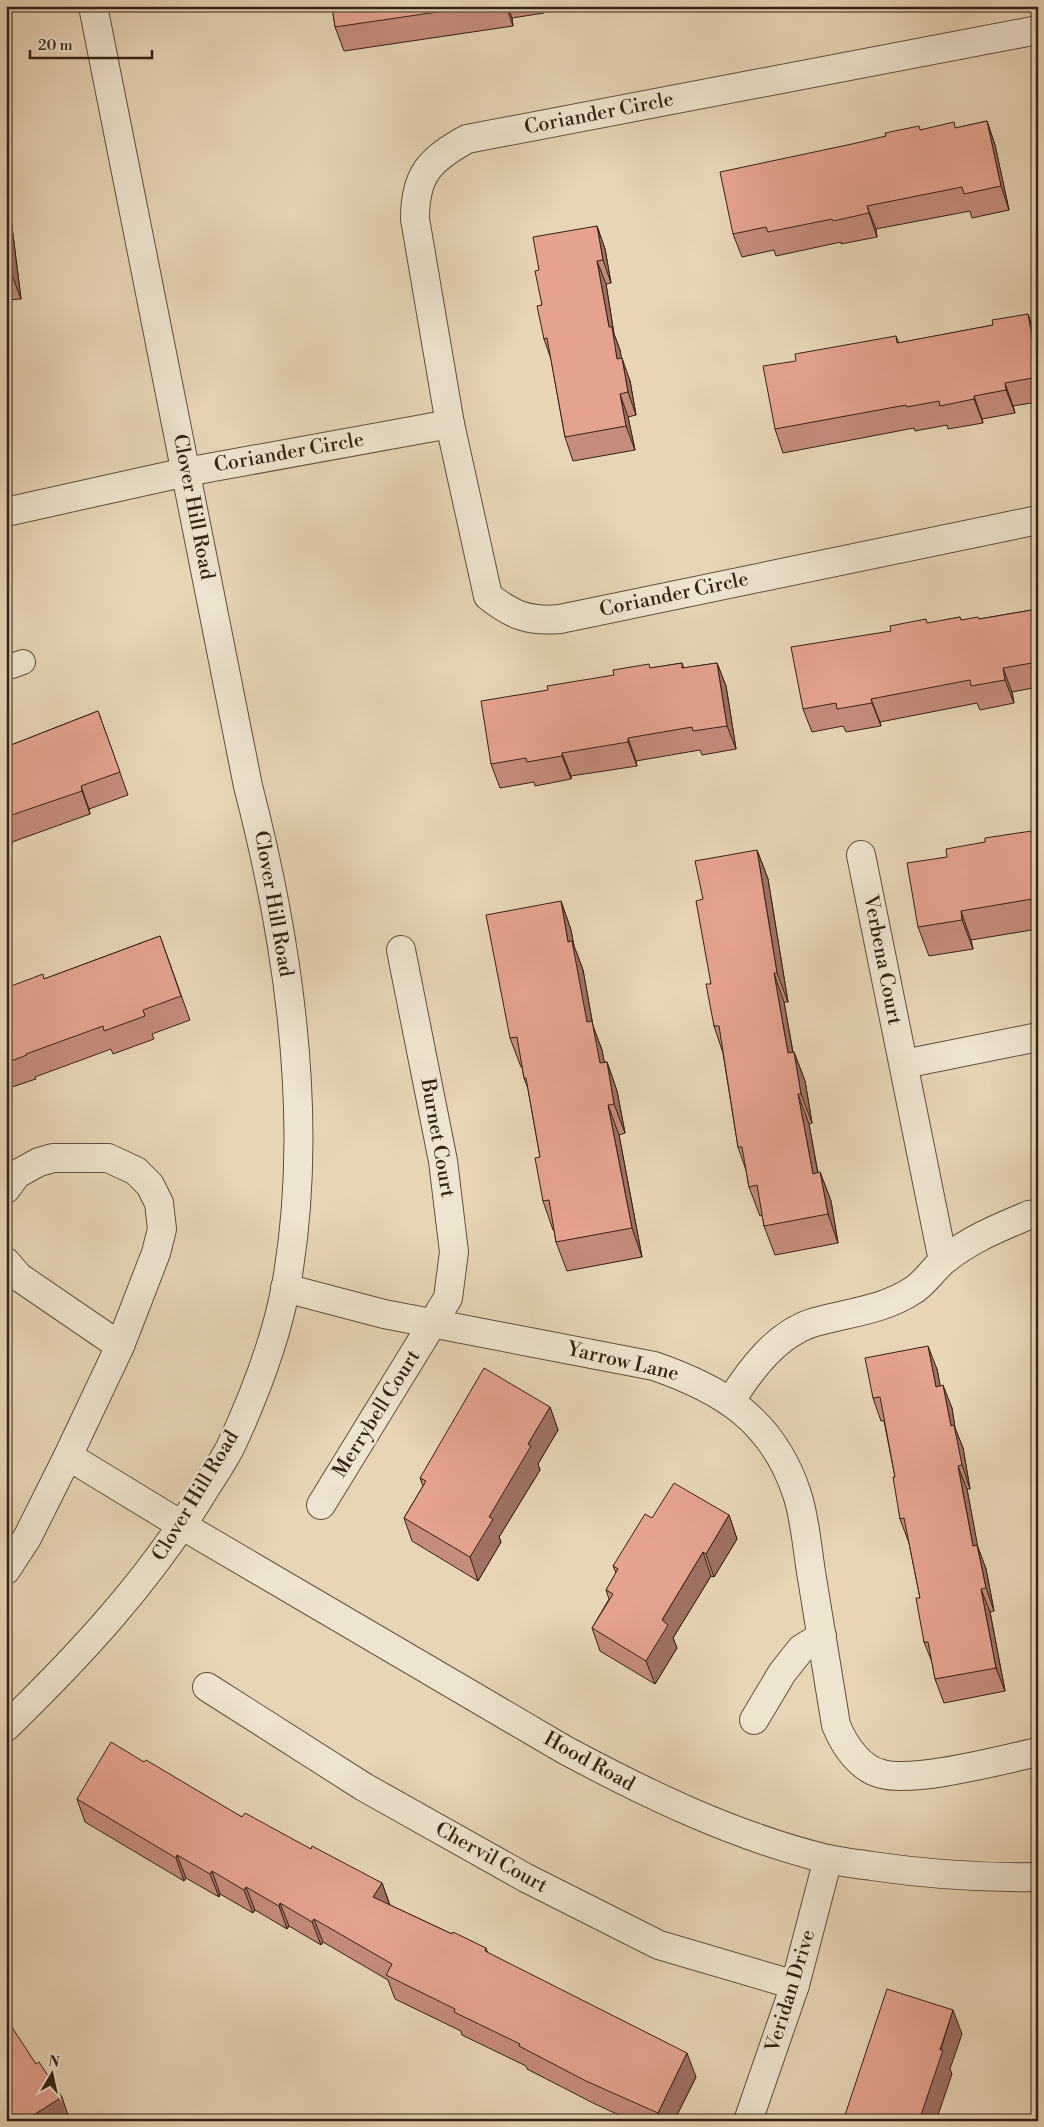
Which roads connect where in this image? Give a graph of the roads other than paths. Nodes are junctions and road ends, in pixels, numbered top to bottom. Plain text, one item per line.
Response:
1 (93, 6) edge
2 (1038, 30) edge
3 (450, 424) junction
4 (186, 472) junction
5 (6, 512) edge
6 (1038, 520) edge
7 (861, 855) dead end
8 (401, 950) dead end
9 (1038, 1038) edge
10 (904, 1064) junction
11 (6, 1189) edge
12 (1038, 1214) edge
13 (943, 1261) junction
14 (6, 1262) edge
15 (285, 1288) junction
16 (434, 1323) junction
17 (120, 1346) junction
18 (730, 1402) junction
19 (68, 1456) junction
20 (321, 1505) dead end
21 (183, 1526) junction
22 (6, 1570) edge
23 (822, 1636) junction
24 (207, 1687) dead end
25 (754, 1720) dead end
26 (6, 1727) edge
27 (1038, 1752) edge
28 (828, 1859) junction
29 (1038, 1877) edge
30 (796, 1985) junction
31 (748, 2121) edge

1 - 4 street, Clover Hill Road
2 - 3 street, Coriander Circle
3 - 4 street, Coriander Circle
3 - 6 street, Coriander Circle
4 - 5 street, Coriander Circle
4 - 15 street, Clover Hill Road
7 - 10 street, Verbena Court
8 - 16 street, Burnet Court
9 - 10 street
10 - 13 street, Verbena Court
11 - 17 street
12 - 13 street
13 - 18 street
14 - 17 street
15 - 16 street, Yarrow Lane
15 - 21 street, Clover Hill Road
16 - 18 street, Yarrow Lane
16 - 20 street, Merrybell Court
17 - 19 street
18 - 23 street, Yarrow Lane
19 - 21 street, Hood Road
19 - 22 street
21 - 26 street, Clover Hill Road
21 - 28 street, Hood Road
23 - 25 street
23 - 27 street, Yarrow Lane
24 - 30 street, Chervil Court
28 - 29 street, Hood Road
28 - 30 street, Veridan Drive
30 - 31 street, Veridan Drive

